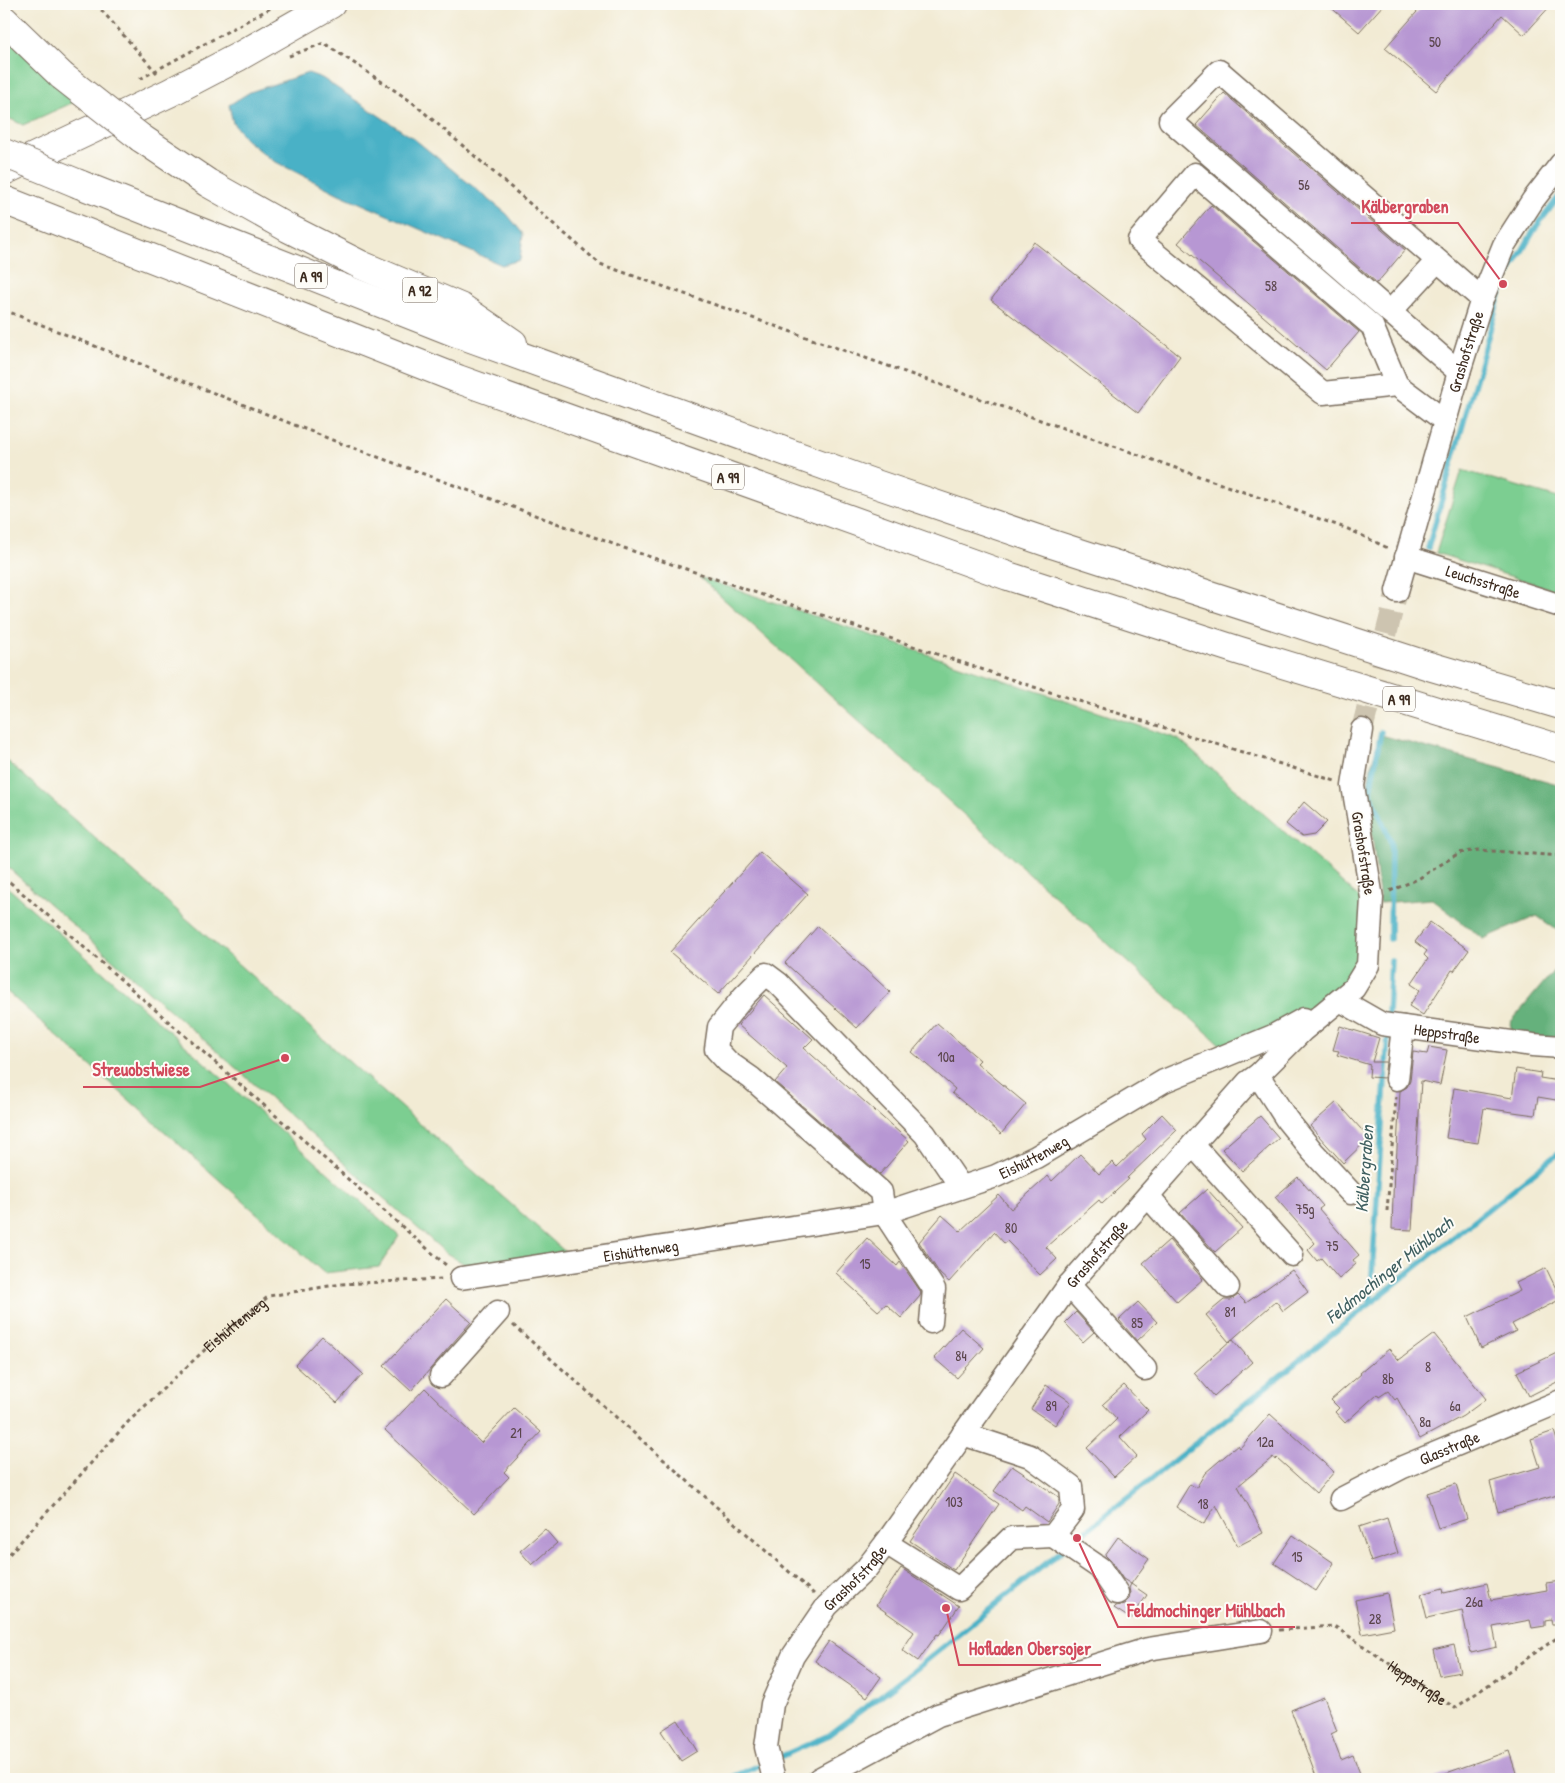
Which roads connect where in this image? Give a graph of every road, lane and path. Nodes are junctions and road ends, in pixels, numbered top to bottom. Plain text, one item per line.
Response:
1 (96, 4) edge
2 (278, 4) edge
3 (331, 4) edge
4 (4, 20) edge
5 (282, 58) dead end
6 (139, 80) dead end
7 (162, 82) junction
8 (4, 153) edge
9 (1561, 164) edge
10 (4, 171) edge
11 (15, 205) edge
12 (1437, 261) junction
13 (1482, 299) junction
14 (4, 310) edge
15 (1390, 312) junction
16 (545, 365) junction
17 (1459, 372) junction
18 (1397, 385) junction
19 (1445, 421) junction
20 (1406, 557) junction
21 (1397, 591) tunnel mouth
22 (1561, 606) edge
23 (1561, 706) edge
24 (1362, 730) tunnel mouth
25 (1561, 749) edge
26 (1353, 786) junction
27 (1561, 856) edge
28 (4, 877) edge
29 (1398, 888) dead end
30 (1340, 1000) junction
31 (1403, 1027) junction
32 (1561, 1046) edge
33 (1258, 1075) junction
34 (1397, 1080) joint
35 (1193, 1144) junction
36 (961, 1187) junction
37 (1351, 1193) dead end
38 (1148, 1196) junction
39 (1387, 1211) dead end
40 (884, 1213) junction
41 (1292, 1255) dead end
42 (461, 1278) junction
43 (1069, 1285) junction
44 (1228, 1287) dead end
45 (498, 1312) joint
46 (931, 1322) dead end
47 (1145, 1370) dead end
48 (441, 1376) dead end
49 (1561, 1401) edge
50 (963, 1434) junction
51 (1341, 1499) dead end
52 (886, 1543) junction
53 (1064, 1543) junction
54 (4, 1560) edge
55 (1117, 1594) dead end
56 (827, 1606) junction
57 (1261, 1631) joint
58 (1561, 1635) edge
59 (774, 1779) edge
60 (819, 1779) edge

1 - 7 path
2 - 7 path
3 - 7 main road
4 - 16 main road, A 92, bridge
5 - 20 path
6 - 7 path
7 - 10 main road
8 - 16 main road, A 99, bridge
9 - 13 street, Grashofstraße
11 - 25 main road, A 99
12 - 13 street
12 - 15 street
12 - 15 street
13 - 17 street, Grashofstraße
14 - 26 path
15 - 17 street
16 - 23 main road, A 99
17 - 19 street, Grashofstraße
18 - 18 street
18 - 19 street
19 - 20 street, Grashofstraße
20 - 21 street, Grashofstraße
20 - 22 street, Leuchsstraße
24 - 26 street, Grashofstraße
26 - 30 street, Grashofstraße
27 - 29 path
28 - 42 path
30 - 31 street, Heppstraße
30 - 33 street, Grashofstraße
30 - 36 street, Eishüttenweg
31 - 32 street, Heppstraße
31 - 34 street
33 - 35 street, Grashofstraße
33 - 37 street
34 - 39 path
35 - 38 street, Grashofstraße
35 - 41 street
36 - 40 street, Eishüttenweg
36 - 40 street
38 - 43 street, Grashofstraße
38 - 44 street
40 - 42 street, Eishüttenweg
40 - 46 street
42 - 54 path, Eishüttenweg
43 - 47 street
43 - 50 street, Grashofstraße
45 - 48 street
45 - 56 path
49 - 51 street, Glasstraße
50 - 52 street, Grashofstraße
50 - 53 street
52 - 53 street
52 - 56 street, Grashofstraße
53 - 55 street
56 - 59 street, Grashofstraße
57 - 58 path, Heppstraße
57 - 60 street

